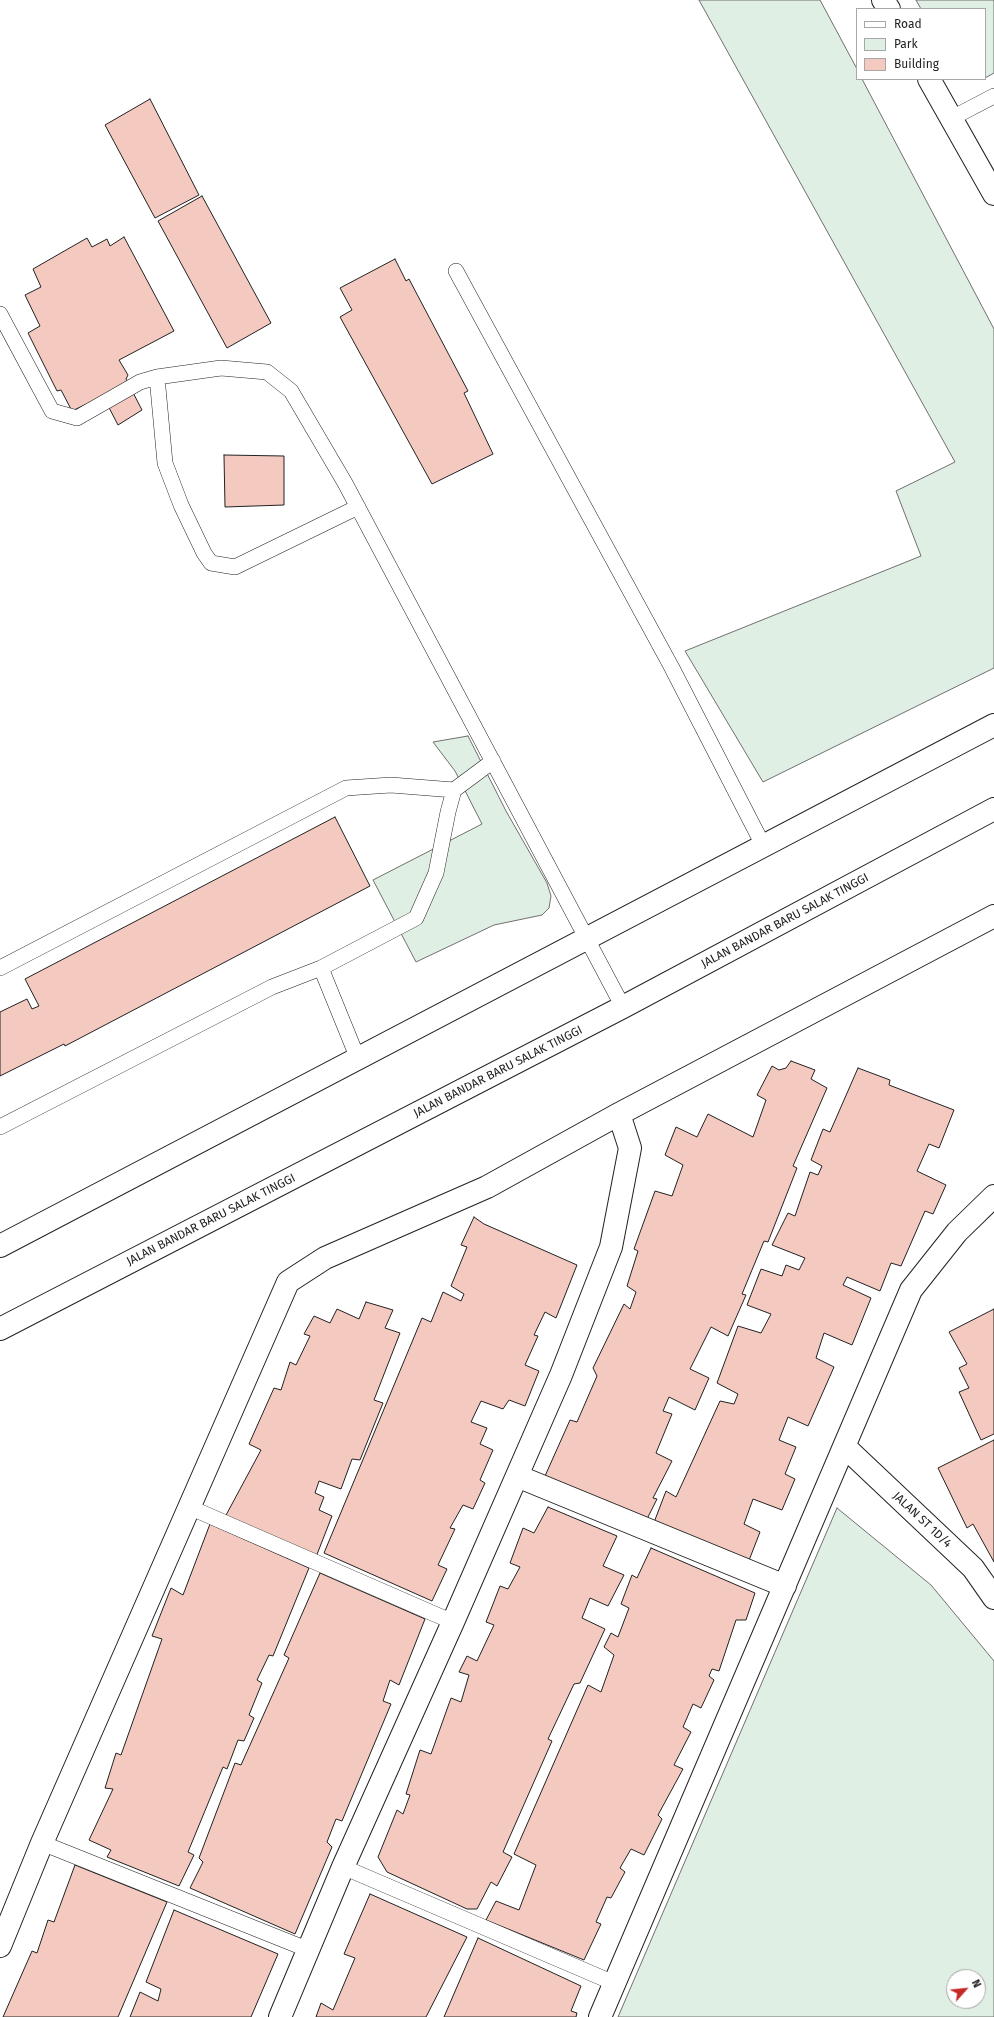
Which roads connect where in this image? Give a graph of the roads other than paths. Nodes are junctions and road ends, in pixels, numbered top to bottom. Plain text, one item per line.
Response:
1 (930, 80) edge
2 (994, 96) edge
3 (952, 118) junction
4 (994, 194) edge
5 (456, 271) dead end
6 (0, 314) edge
7 (157, 377) junction
8 (358, 507) junction
9 (994, 725) edge
10 (493, 761) junction
11 (454, 790) junction
12 (994, 809) edge
13 (762, 845) junction
14 (992, 922) edge
15 (587, 938) junction
16 (0, 968) edge
17 (321, 968) junction
18 (623, 1007) junction
19 (358, 1059) junction
20 (619, 1114) junction
21 (0, 1127) edge
22 (994, 1196) edge
23 (0, 1246) edge
24 (0, 1329) edge
25 (845, 1447) junction
26 (517, 1476) junction
27 (189, 1507) junction
28 (785, 1586) junction
29 (994, 1598) edge
30 (453, 1622) junction
31 (42, 1842) junction
32 (343, 1867) junction
33 (0, 1946) edge
34 (309, 1950) junction
35 (614, 1983) junction
36 (280, 2017) edge
37 (600, 2017) edge

1 - 3 street
2 - 3 lane
3 - 4 street
5 - 13 lane
6 - 7 lane
7 - 8 lane
7 - 8 lane
8 - 10 lane
9 - 13 street
10 - 11 lane
10 - 15 lane
11 - 16 lane
11 - 17 lane
12 - 18 street, JALAN BANDAR BARU SALAK TINGGI
13 - 15 street
14 - 20 street
15 - 18 lane
15 - 19 street
17 - 19 lane
17 - 21 lane
18 - 24 street, JALAN BANDAR BARU SALAK TINGGI
19 - 23 street
20 - 26 street
20 - 27 street
22 - 25 street
25 - 28 street
25 - 29 street, JALAN ST 1D/4
26 - 28 street
26 - 30 street
27 - 30 lane
27 - 31 street
28 - 35 street
30 - 32 street
31 - 33 street
31 - 34 lane
32 - 34 street
32 - 35 lane
34 - 36 street
35 - 37 street

